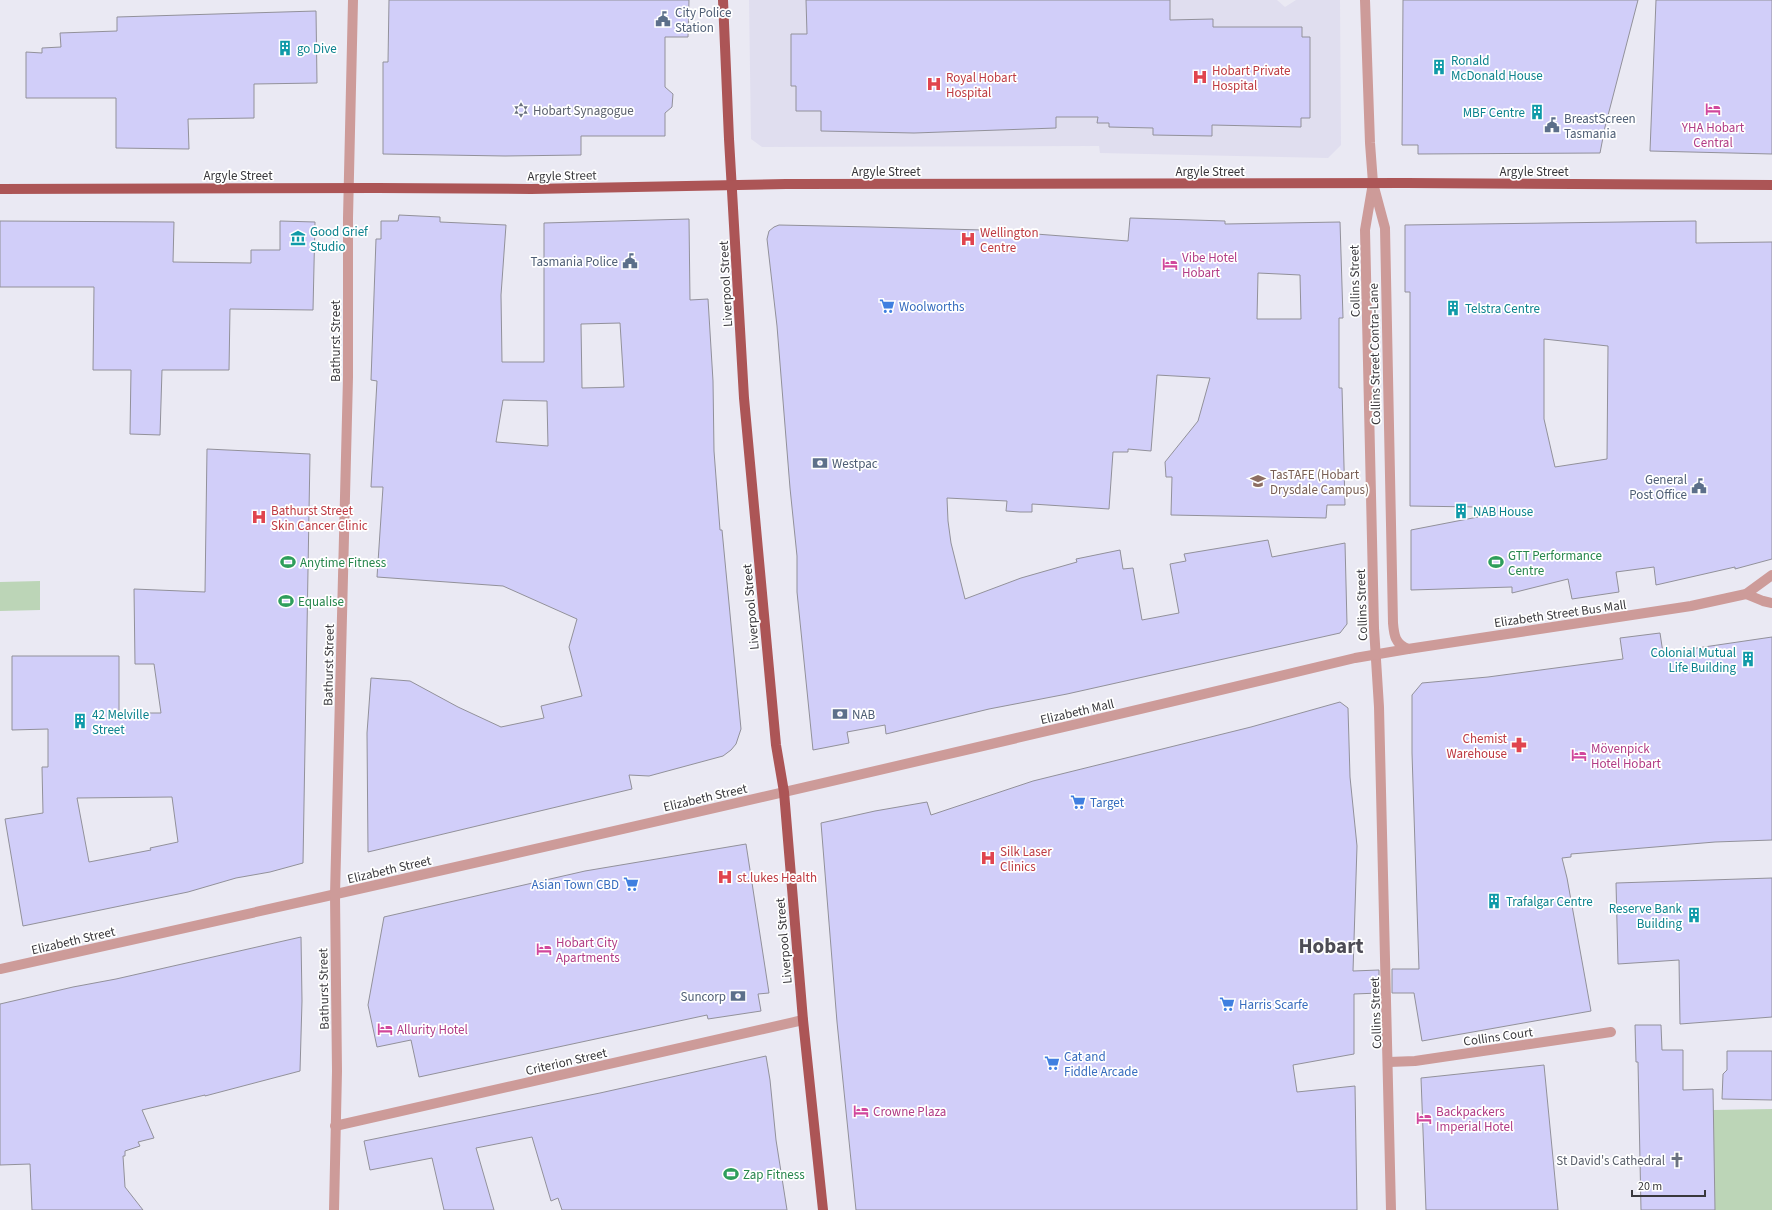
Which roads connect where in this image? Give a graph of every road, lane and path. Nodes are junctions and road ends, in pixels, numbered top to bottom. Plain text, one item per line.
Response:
1 (353, 0) edge
2 (723, 0) edge
3 (1365, 0) edge
4 (732, 184) junction
5 (1373, 184) junction
6 (1772, 185) edge
7 (348, 188) junction
8 (0, 189) edge
9 (1772, 575) edge
10 (1746, 594) junction
11 (1772, 603) edge
12 (1408, 649) junction
13 (1376, 654) junction
14 (784, 792) junction
15 (335, 895) junction
16 (0, 970) edge
17 (802, 1020) junction
18 (1610, 1032) dead end
19 (1389, 1062) junction
20 (336, 1126) junction
21 (334, 1210) edge
22 (822, 1210) edge
23 (1391, 1210) edge

1 - 7 street, Bathurst Street
2 - 4 main road, Liverpool Street
3 - 5 street, Collins Street
4 - 5 main road, Argyle Street
4 - 7 main road, Argyle Street
4 - 14 main road, Liverpool Street
5 - 6 main road, Argyle Street
5 - 12 street, Collins Street Contra-Lane
5 - 13 street, Collins Street
7 - 8 main road, Argyle Street
7 - 15 street, Bathurst Street
9 - 10 street
10 - 11 street
10 - 12 street, Elizabeth Street Bus Mall
12 - 13 street, Elizabeth Street Bus Mall
13 - 14 street, Elizabeth Mall
13 - 19 street, Collins Street
14 - 15 street, Elizabeth Street
14 - 17 main road, Liverpool Street
15 - 16 street, Elizabeth Street
15 - 20 street, Bathurst Street
17 - 20 street, Criterion Street
17 - 22 main road, Liverpool Street
18 - 19 street, Collins Court
19 - 23 street, Collins Street
20 - 21 street, Bathurst Street

